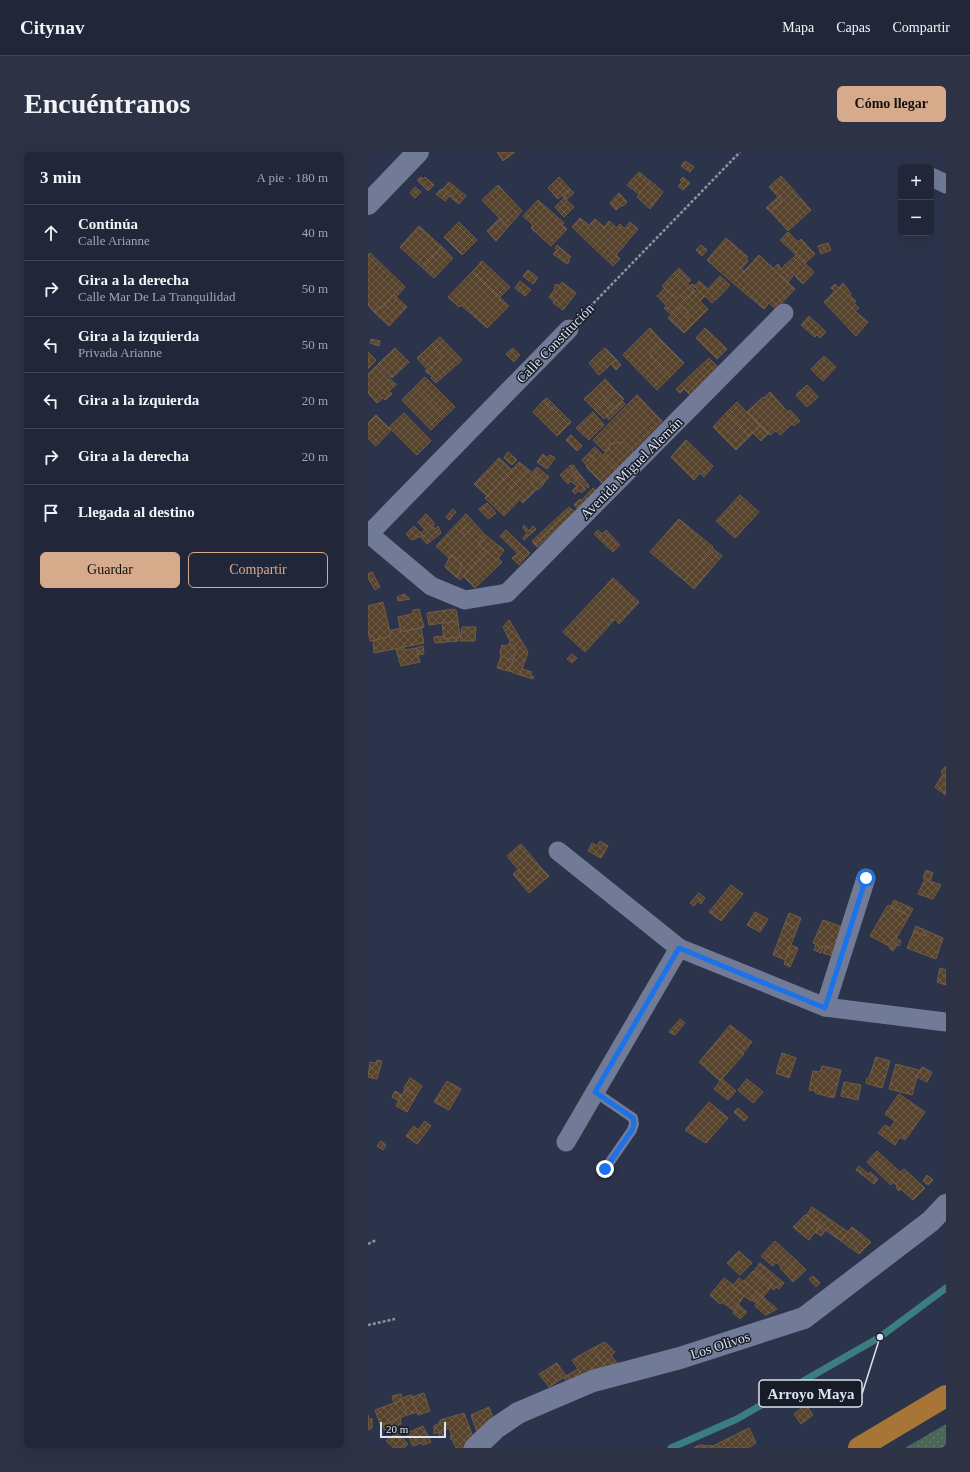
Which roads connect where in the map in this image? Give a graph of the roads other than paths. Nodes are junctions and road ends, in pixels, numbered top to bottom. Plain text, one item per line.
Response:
1 (418, 152) edge
2 (934, 178) edge
3 (946, 184) edge
4 (368, 204) edge
5 (784, 313) dead end
6 (569, 329) road end
7 (368, 534) edge
8 (558, 850) dead end
9 (866, 878) dead end
10 (679, 948) junction
11 (825, 1008) junction
12 (946, 1022) edge
13 (595, 1092) junction
14 (566, 1142) dead end
15 (605, 1169) dead end
16 (946, 1205) edge
17 (946, 1396) edge
18 (475, 1448) edge
19 (859, 1448) edge

1 - 4 street
2 - 3 street
5 - 7 street, Avenida Miguel Alemán
6 - 7 street, Calle Constitución
8 - 10 street
9 - 11 street
10 - 11 street
10 - 13 street
11 - 12 street
13 - 14 street
13 - 15 lane
16 - 18 street, Los Olivos
17 - 19 highway

